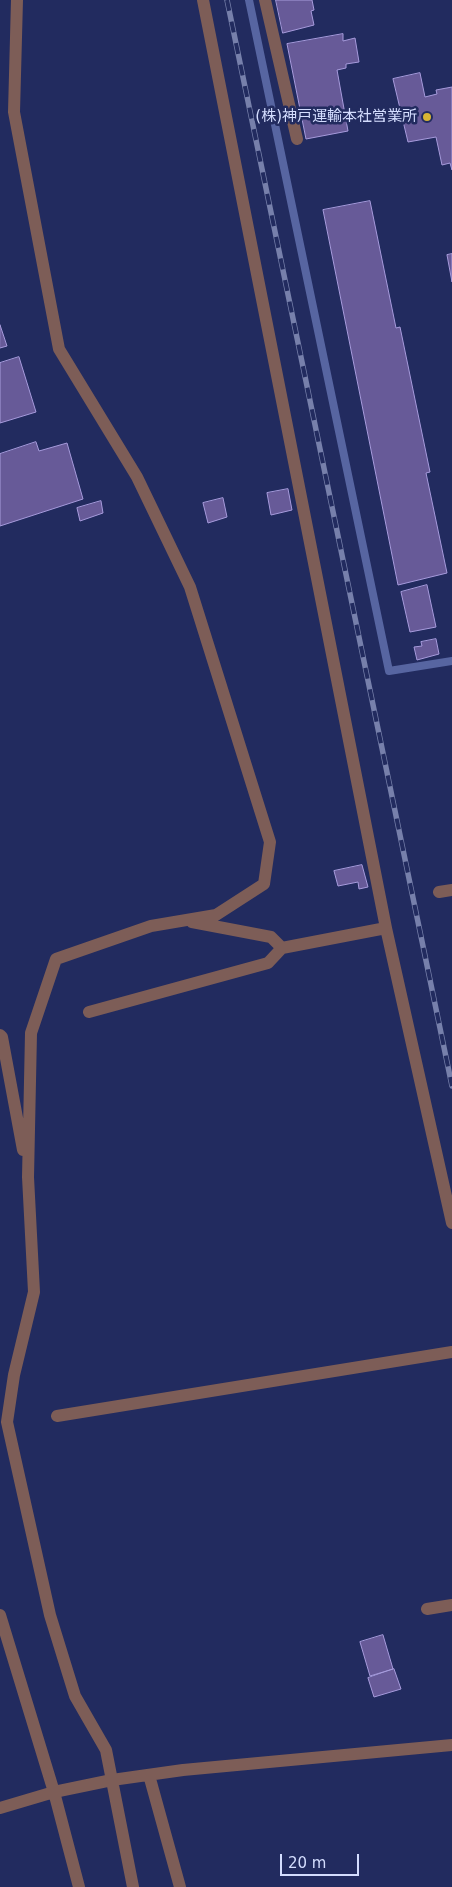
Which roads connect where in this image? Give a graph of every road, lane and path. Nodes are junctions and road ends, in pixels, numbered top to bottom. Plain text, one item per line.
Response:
1 (17, 0) edge
2 (203, 0) edge
3 (266, 0) edge
4 (297, 139) dead end
5 (185, 920) junction
6 (386, 928) junction
7 (282, 948) junction
8 (89, 1012) dead end
9 (0, 1036) edge
10 (28, 1177) junction
11 (452, 1223) edge
12 (452, 1352) edge
13 (57, 1416) dead end
14 (452, 1605) edge
15 (427, 1609) dead end
16 (0, 1615) edge
17 (452, 1746) edge
18 (149, 1775) junction
19 (112, 1780) junction
20 (54, 1792) junction
21 (0, 1808) edge
22 (79, 1887) edge
23 (133, 1887) edge
24 (180, 1887) edge

1 - 5 street
2 - 6 street
3 - 4 street
5 - 7 street
5 - 10 street
6 - 7 street
6 - 11 street
7 - 8 street
9 - 10 street
10 - 19 street
12 - 13 street
14 - 15 street
16 - 20 street
17 - 18 street
18 - 19 street
18 - 24 street
19 - 20 street
19 - 23 street
20 - 21 street
20 - 22 street

